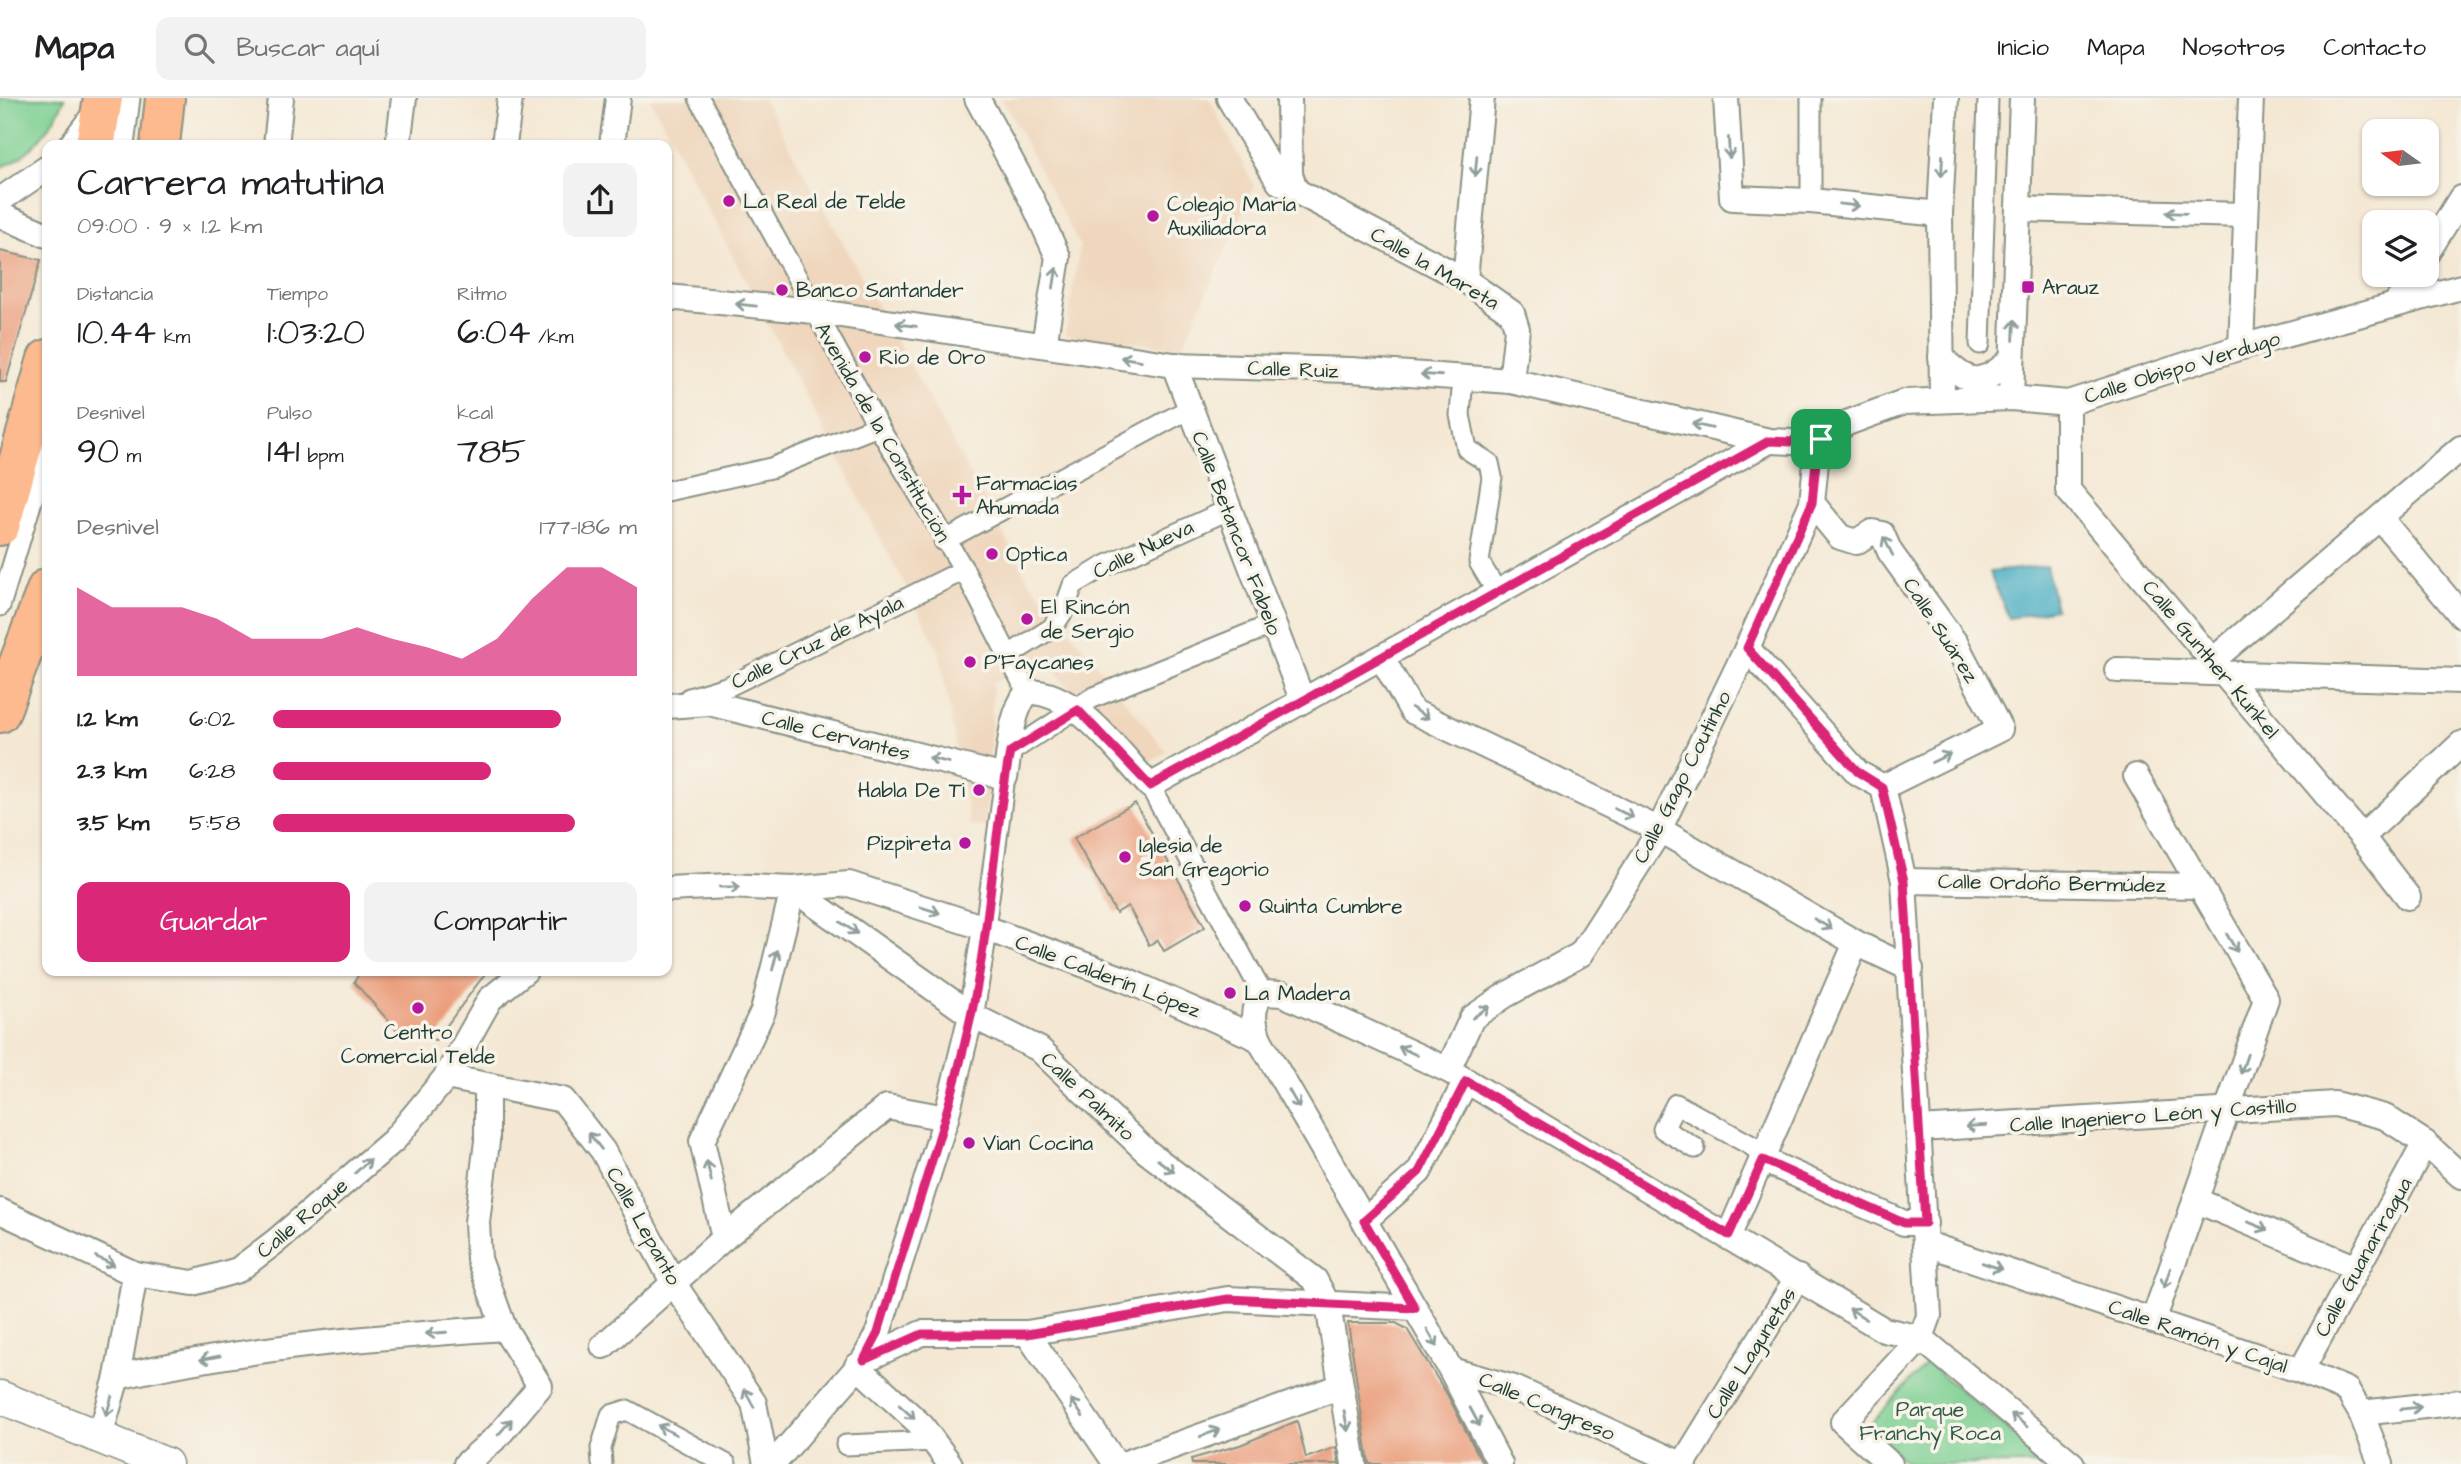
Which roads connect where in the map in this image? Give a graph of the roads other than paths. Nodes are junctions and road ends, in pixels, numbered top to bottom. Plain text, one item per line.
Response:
1 (165, 98) edge
2 (281, 98) edge
3 (404, 98) edge
4 (510, 98) edge
5 (618, 98) edge
6 (699, 98) edge
7 (977, 98) edge
8 (1229, 98) edge
9 (1289, 98) edge
10 (1482, 98) edge
11 (1726, 98) edge
12 (1811, 98) edge
13 (1946, 98) edge
14 (1988, 98) edge
15 (2022, 98) edge
16 (2251, 98) edge
17 (111, 100) edge
18 (75, 140) edge
19 (97, 140) edge
20 (123, 140) edge
21 (161, 140) edge
22 (277, 140) edge
23 (399, 140) edge
24 (505, 140) edge
25 (613, 140) edge
26 (1289, 143) junction
27 (1259, 152) junction
28 (42, 171) edge
29 (1296, 192) junction
30 (2461, 198) edge
31 (0, 200) edge
32 (1811, 201) junction
33 (2018, 209) junction
34 (1940, 214) junction
35 (0, 215) edge
36 (2245, 215) junction
37 (42, 233) edge
38 (2439, 234) edge
39 (1465, 280) junction
40 (2406, 287) edge
41 (2461, 287) edge
42 (672, 298) edge
43 (2397, 302) junction
44 (814, 312) junction
45 (1980, 344) dead end
46 (1044, 345) junction
47 (2241, 347) junction
48 (1941, 357) junction
49 (2011, 360) junction
50 (1174, 365) junction
51 (42, 377) edge
52 (1463, 377) junction
53 (1511, 381) junction
54 (2011, 398) junction
55 (1942, 399) junction
56 (2068, 403) junction
57 (1189, 410) junction
58 (878, 426) junction
59 (1781, 442) junction
60 (2461, 448) edge
61 (1818, 450) junction
62 (42, 468) edge
63 (672, 490) edge
64 (1812, 503) junction
65 (1229, 513) junction
66 (2380, 518) junction
67 (0, 526) edge
68 (944, 541) junction
69 (964, 570) junction
70 (1497, 592) junction
71 (42, 601) edge
72 (0, 607) edge
73 (2461, 615) edge
74 (1273, 624) junction
75 (1747, 648) junction
76 (1009, 654) junction
77 (1382, 659) junction
78 (2217, 667) junction
79 (2117, 670) dead end
80 (2461, 681) edge
81 (1031, 692) junction
82 (1302, 699) junction
83 (672, 703) edge
84 (672, 705) edge
85 (1078, 710) junction
86 (0, 713) edge
87 (2461, 744) edge
88 (1010, 752) junction
89 (2136, 776) dead end
90 (1005, 777) junction
91 (1150, 786) junction
92 (1882, 787) junction
93 (1660, 831) junction
94 (2362, 837) junction
95 (1904, 881) junction
96 (2199, 886) junction
97 (672, 889) edge
98 (793, 889) junction
99 (2408, 897) dead end
100 (985, 928) junction
101 (1856, 943) junction
102 (1911, 969) junction
103 (519, 976) edge
104 (1262, 993) junction
105 (971, 1015) junction
106 (1259, 1039) junction
107 (1457, 1075) junction
108 (446, 1077) junction
109 (488, 1086) junction
110 (2227, 1112) junction
111 (946, 1118) junction
112 (1919, 1129) junction
113 (2424, 1143) junction
114 (1695, 1148) dead end
115 (1763, 1160) junction
116 (2461, 1176) edge
117 (2195, 1200) junction
118 (0, 1211) edge
119 (1364, 1221) junction
120 (1926, 1234) junction
121 (1729, 1235) junction
122 (724, 1238) junction
123 (2357, 1268) junction
124 (135, 1274) junction
125 (1798, 1277) junction
126 (674, 1284) junction
127 (1328, 1305) junction
128 (1415, 1308) junction
129 (2152, 1321) junction
130 (504, 1328) junction
131 (1027, 1334) junction
132 (1921, 1338) junction
133 (603, 1346) dead end
134 (861, 1363) junction
135 (1451, 1370) junction
136 (2301, 1371) junction
137 (117, 1377) junction
138 (1339, 1387) junction
139 (0, 1397) edge
140 (2461, 1402) edge
141 (0, 1409) edge
142 (2361, 1413) junction
143 (100, 1436) junction
144 (934, 1441) junction
145 (846, 1445) dead end
146 (472, 1462) edge
147 (128, 1464) edge
148 (166, 1464) edge
149 (602, 1464) edge
150 (726, 1464) edge
151 (766, 1464) edge
152 (773, 1464) edge
153 (950, 1464) edge
154 (1116, 1464) edge
155 (1123, 1464) edge
156 (1354, 1464) edge
157 (1500, 1464) edge
158 (1682, 1464) edge
159 (1890, 1464) edge
160 (2072, 1464) edge
161 (2381, 1464) edge

1 - 21 main road
2 - 22 street
3 - 23 street
4 - 24 street
5 - 25 street
6 - 44 street, Avenida de la Constitución
46 -> 7 street
8 - 27 street, Calle la Mareta
9 - 26 street
10 -> 39 street
11 -> 32 street
12 - 32 street
13 -> 34 street
14 - 45 street
15 - 33 street
16 - 36 street
17 - 18 street
17 - 19 main road
17 - 20 street
26 - 27 street
26 - 29 street
27 - 29 street, Calle la Mareta
28 - 31 street
29 - 39 street, Calle la Mareta
30 - 38 street
32 -> 34 street
36 -> 33 street
49 -> 33 street
34 - 48 street
35 - 37 street
36 - 47 street
39 - 53 street, Calle la Mareta
40 - 43 street
41 - 43 street, Calle Obispo Verdugo
44 -> 42 street, Calle Ruiz
43 - 47 street, Calle Obispo Verdugo
46 -> 44 street, Calle Ruiz
44 - 58 street, Avenida de la Constitución
50 -> 46 street, Calle Ruiz
47 - 56 street, Calle Obispo Verdugo
48 - 49 street
48 - 55 street
49 - 54 street
52 -> 50 street, Calle Ruiz
50 - 57 street, Calle Betancor Fabelo
51 - 67 main road
52 - 53 street, Calle Ruiz
52 - 70 street
59 -> 53 street, Calle Ruiz
54 - 55 street, Calle Obispo Verdugo
54 - 56 street, Calle Obispo Verdugo
55 - 61 street, Calle Obispo Verdugo
56 - 78 street, Calle Gunther Kunkel
57 - 65 street, Calle Betancor Fabelo
57 - 68 street
58 - 63 street
58 - 68 street, Avenida de la Constitución
59 - 61 street
59 - 70 street
60 - 66 street
61 - 64 street, Calle Gago Coutinho
62 - 72 street
64 - 75 street, Calle Gago Coutinho
92 -> 64 street, Calle Suárez
65 - 74 street, Calle Betancor Fabelo
65 - 76 street, Calle Nueva
66 - 73 street
66 - 78 street
68 - 69 street, Avenida de la Constitución
69 - 76 street, Avenida de la Constitución
69 - 83 street, Calle Cruz de Ayala
70 - 77 street
71 - 86 main road
74 - 82 street, Calle Betancor Fabelo
74 - 85 street
75 - 92 street
75 - 93 street, Calle Gago Coutinho
76 - 81 street, Avenida de la Constitución
77 - 82 street
77 -> 93 street
78 - 79 street
78 - 80 street
78 - 94 street, Calle Gunther Kunkel
81 - 85 street
81 - 88 street
82 - 91 street
90 -> 84 street, Calle Cervantes
85 - 88 street
85 - 91 street
87 - 94 street
88 - 90 street
89 - 96 street
90 - 100 street
91 - 104 street
92 - 95 street
93 -> 101 street
107 -> 93 street, Calle Gago Coutinho
94 - 99 street, Calle Gunther Kunkel
95 - 96 street, Calle Ordoño Bermúdez
95 - 102 street
96 -> 110 street
97 -> 98 street
98 -> 100 street, Calle Calderín López
98 -> 105 street, Calle Palmito
122 -> 98 street
100 - 105 street
100 - 106 street, Calle Calderín López
101 - 102 street
101 - 115 street
102 - 112 street
103 - 108 street, Calle Roque
104 - 106 street
107 -> 104 street
105 - 111 street
105 -> 127 street, Calle Palmito
106 -> 119 street
107 - 119 street, Calle Gago Coutinho
107 - 121 street
108 - 109 street, Calle Lepanto
124 -> 108 street, Calle Roque
126 -> 109 street, Calle Lepanto
109 - 130 street
110 -> 112 street, Calle Ingeniero León y Castillo
110 - 113 street, Calle Ingeniero León y Castillo
110 - 117 street
111 - 122 street
111 - 134 street
112 - 120 street
113 - 116 street, Calle Ingeniero León y Castillo
113 - 123 street, Calle Guanariragua
114 - 115 street
115 - 120 street, Calle Ramón y Cajal
115 - 121 street
117 -> 123 street
117 -> 129 street
118 -> 124 street, Calle Roque
119 - 128 street
120 -> 129 street, Calle Ramón y Cajal
120 - 132 street
121 - 125 street
122 - 126 street
123 - 136 street, Calle Guanariragua
124 - 137 street
132 -> 125 street
125 - 158 street, Calle Lagunetas
126 - 133 street
151 -> 126 street, Calle Lepanto
127 - 128 street
127 - 131 street
127 - 138 street
128 -> 135 street
129 - 136 street, Calle Ramón y Cajal
130 -> 137 street
146 -> 130 street
131 - 134 street
154 -> 131 street
132 - 159 street
160 -> 132 street
134 -> 144 street
134 - 152 street
135 -> 157 street
135 - 158 street, Calle Congreso
136 - 142 street, Calle Ramón y Cajal
137 -> 143 street
155 -> 138 street
138 -> 156 street
139 - 143 street
142 -> 140 street
141 - 147 street
142 - 161 street, Calle Ramón y Cajal
143 - 148 street
144 - 145 street
144 - 153 street
150 -> 149 street

